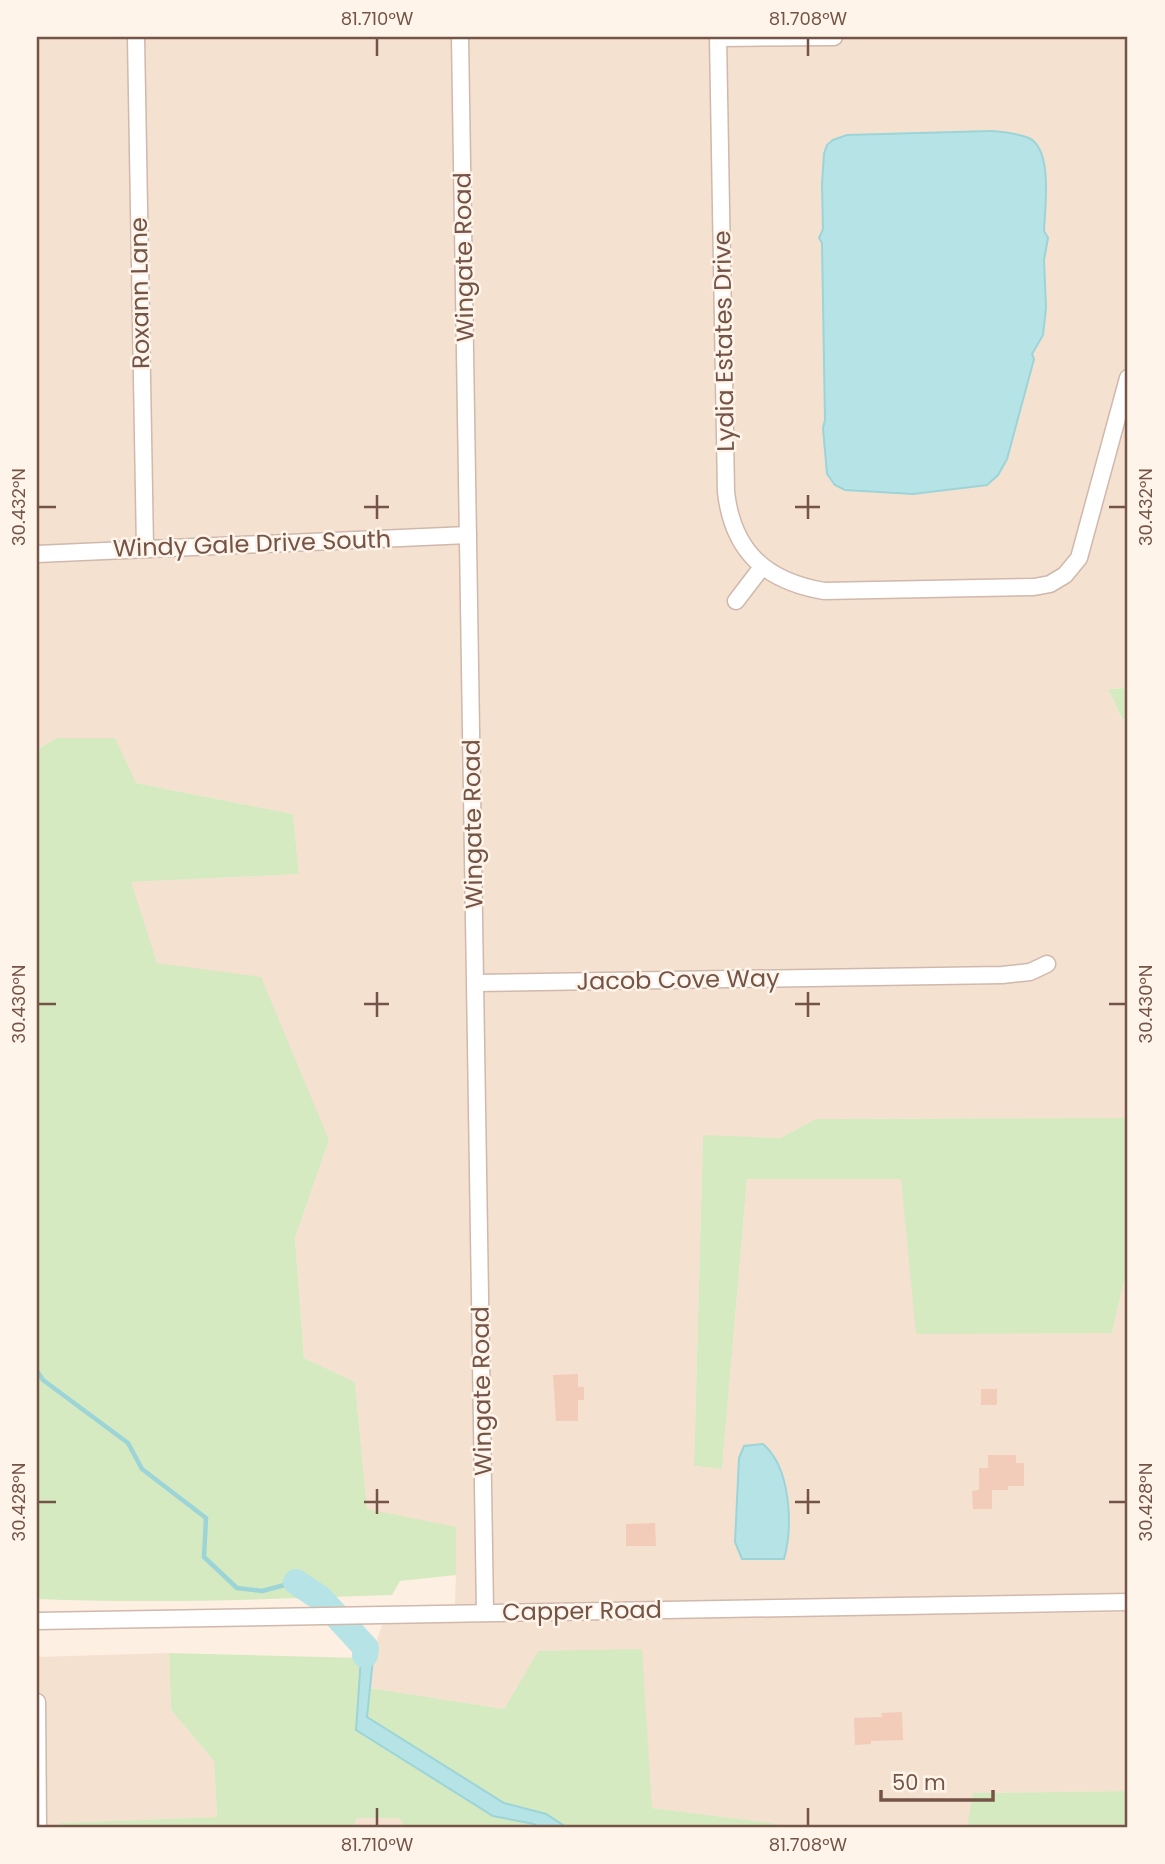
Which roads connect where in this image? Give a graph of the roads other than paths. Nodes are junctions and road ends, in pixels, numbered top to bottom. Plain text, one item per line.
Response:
1 (136, 37) edge
2 (460, 37) edge
3 (834, 37) edge
4 (718, 38) edge
5 (1128, 378) edge
6 (468, 535) junction
7 (145, 549) junction
8 (37, 554) edge
9 (762, 567) junction
10 (736, 601) dead end
11 (1046, 964) dead end
12 (476, 983) junction
13 (1128, 1602) edge
14 (485, 1612) junction
15 (37, 1620) edge
16 (37, 1702) edge
17 (38, 1827) edge

1 - 7 street, Roxann Lane
2 - 6 street, Wingate Road
3 - 4 street
4 - 9 street, Lydia Estates Drive
5 - 9 street, Lydia Estates Drive
6 - 7 street, Windy Gale Drive South
6 - 12 street, Wingate Road
7 - 8 street, Windy Gale Drive South
9 - 10 street
11 - 12 street, Jacob Cove Way
12 - 14 street, Wingate Road
13 - 14 street, Capper Road
14 - 15 street, Capper Road
16 - 17 street

